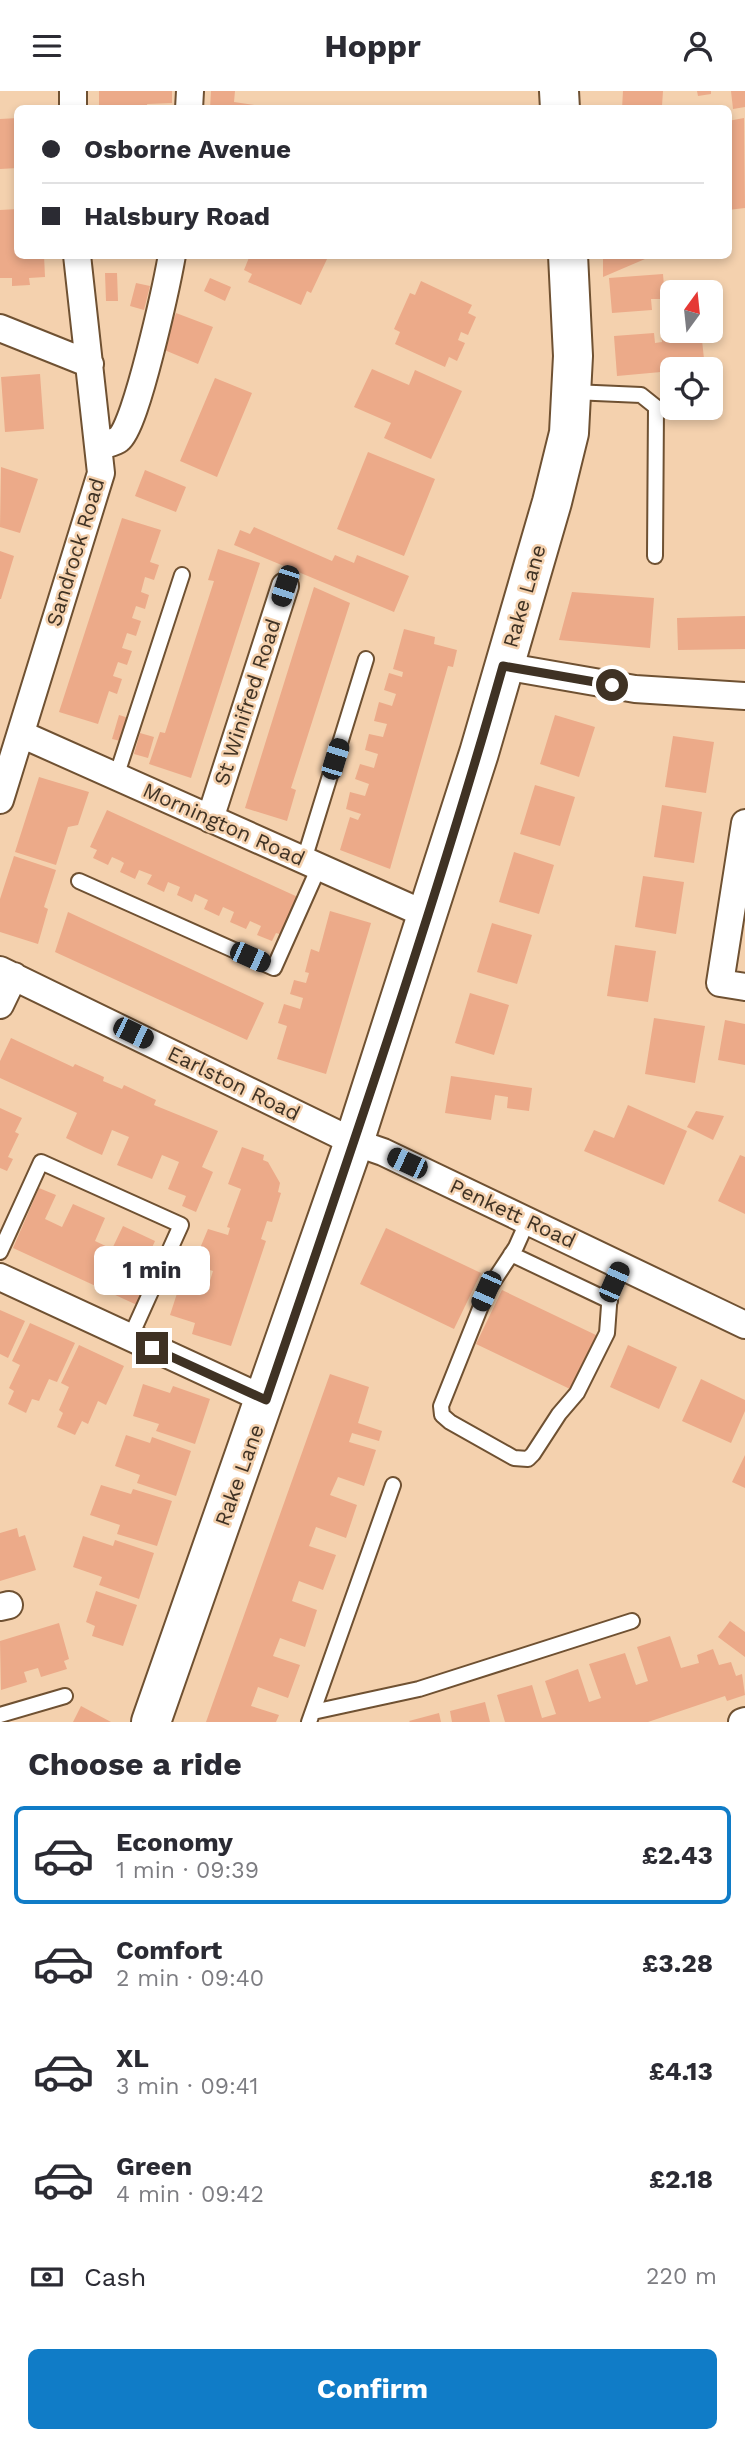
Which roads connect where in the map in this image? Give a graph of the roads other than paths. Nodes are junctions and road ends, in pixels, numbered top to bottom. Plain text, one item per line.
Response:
1 (77, 259) edge
2 (171, 259) edge
3 (568, 259) edge
4 (0, 328) edge
5 (90, 364) junction
6 (571, 392) junction
7 (99, 447) junction
8 (654, 556) dead end
9 (182, 575) dead end
10 (285, 586) dead end
11 (366, 659) dead end
12 (503, 666) junction
13 (745, 696) edge
14 (20, 734) junction
15 (116, 776) junction
16 (0, 800) edge
17 (210, 818) junction
18 (745, 823) edge
19 (311, 863) junction
20 (79, 881) dead end
21 (427, 915) junction
22 (7, 973) edge
23 (745, 987) edge
24 (0, 1005) edge
25 (354, 1142) junction
26 (528, 1220) junction
27 (0, 1252) edge
28 (511, 1254) junction
29 (622, 1265) junction
30 (0, 1277) edge
31 (610, 1301) junction
32 (745, 1325) edge
33 (130, 1338) junction
34 (266, 1400) junction
35 (393, 1485) dead end
36 (632, 1622) dead end
37 (65, 1696) dead end
38 (0, 1715) edge
39 (311, 1717) edge
40 (150, 1722) edge

1 - 5 street, Sandrock Road
2 - 7 street
3 - 6 main road, Rake Lane
4 - 5 street
5 - 7 street, Sandrock Road
6 - 8 lane
6 - 12 main road, Rake Lane
7 - 14 street, Sandrock Road
9 - 15 lane
10 - 17 street, St Winifred Road
11 - 19 lane
12 - 13 street
12 - 21 main road, Rake Lane
14 - 15 street, Mornington Road
14 - 16 street, Sandrock Road
15 - 17 street, Mornington Road
17 - 19 street, Mornington Road
18 - 23 street
19 - 20 lane
19 - 21 street, Mornington Road
21 - 25 main road, Rake Lane
22 - 24 street
22 - 25 street, Earlston Road
25 - 26 street, Penkett Road
25 - 34 main road, Rake Lane
26 - 28 lane
26 - 29 street, Penkett Road
27 - 33 lane
28 - 31 lane
28 - 31 lane
29 - 31 lane
29 - 32 street, Penkett Road
30 - 33 street
33 - 34 street
34 - 40 main road, Rake Lane
35 - 39 lane
36 - 39 lane
37 - 38 lane

